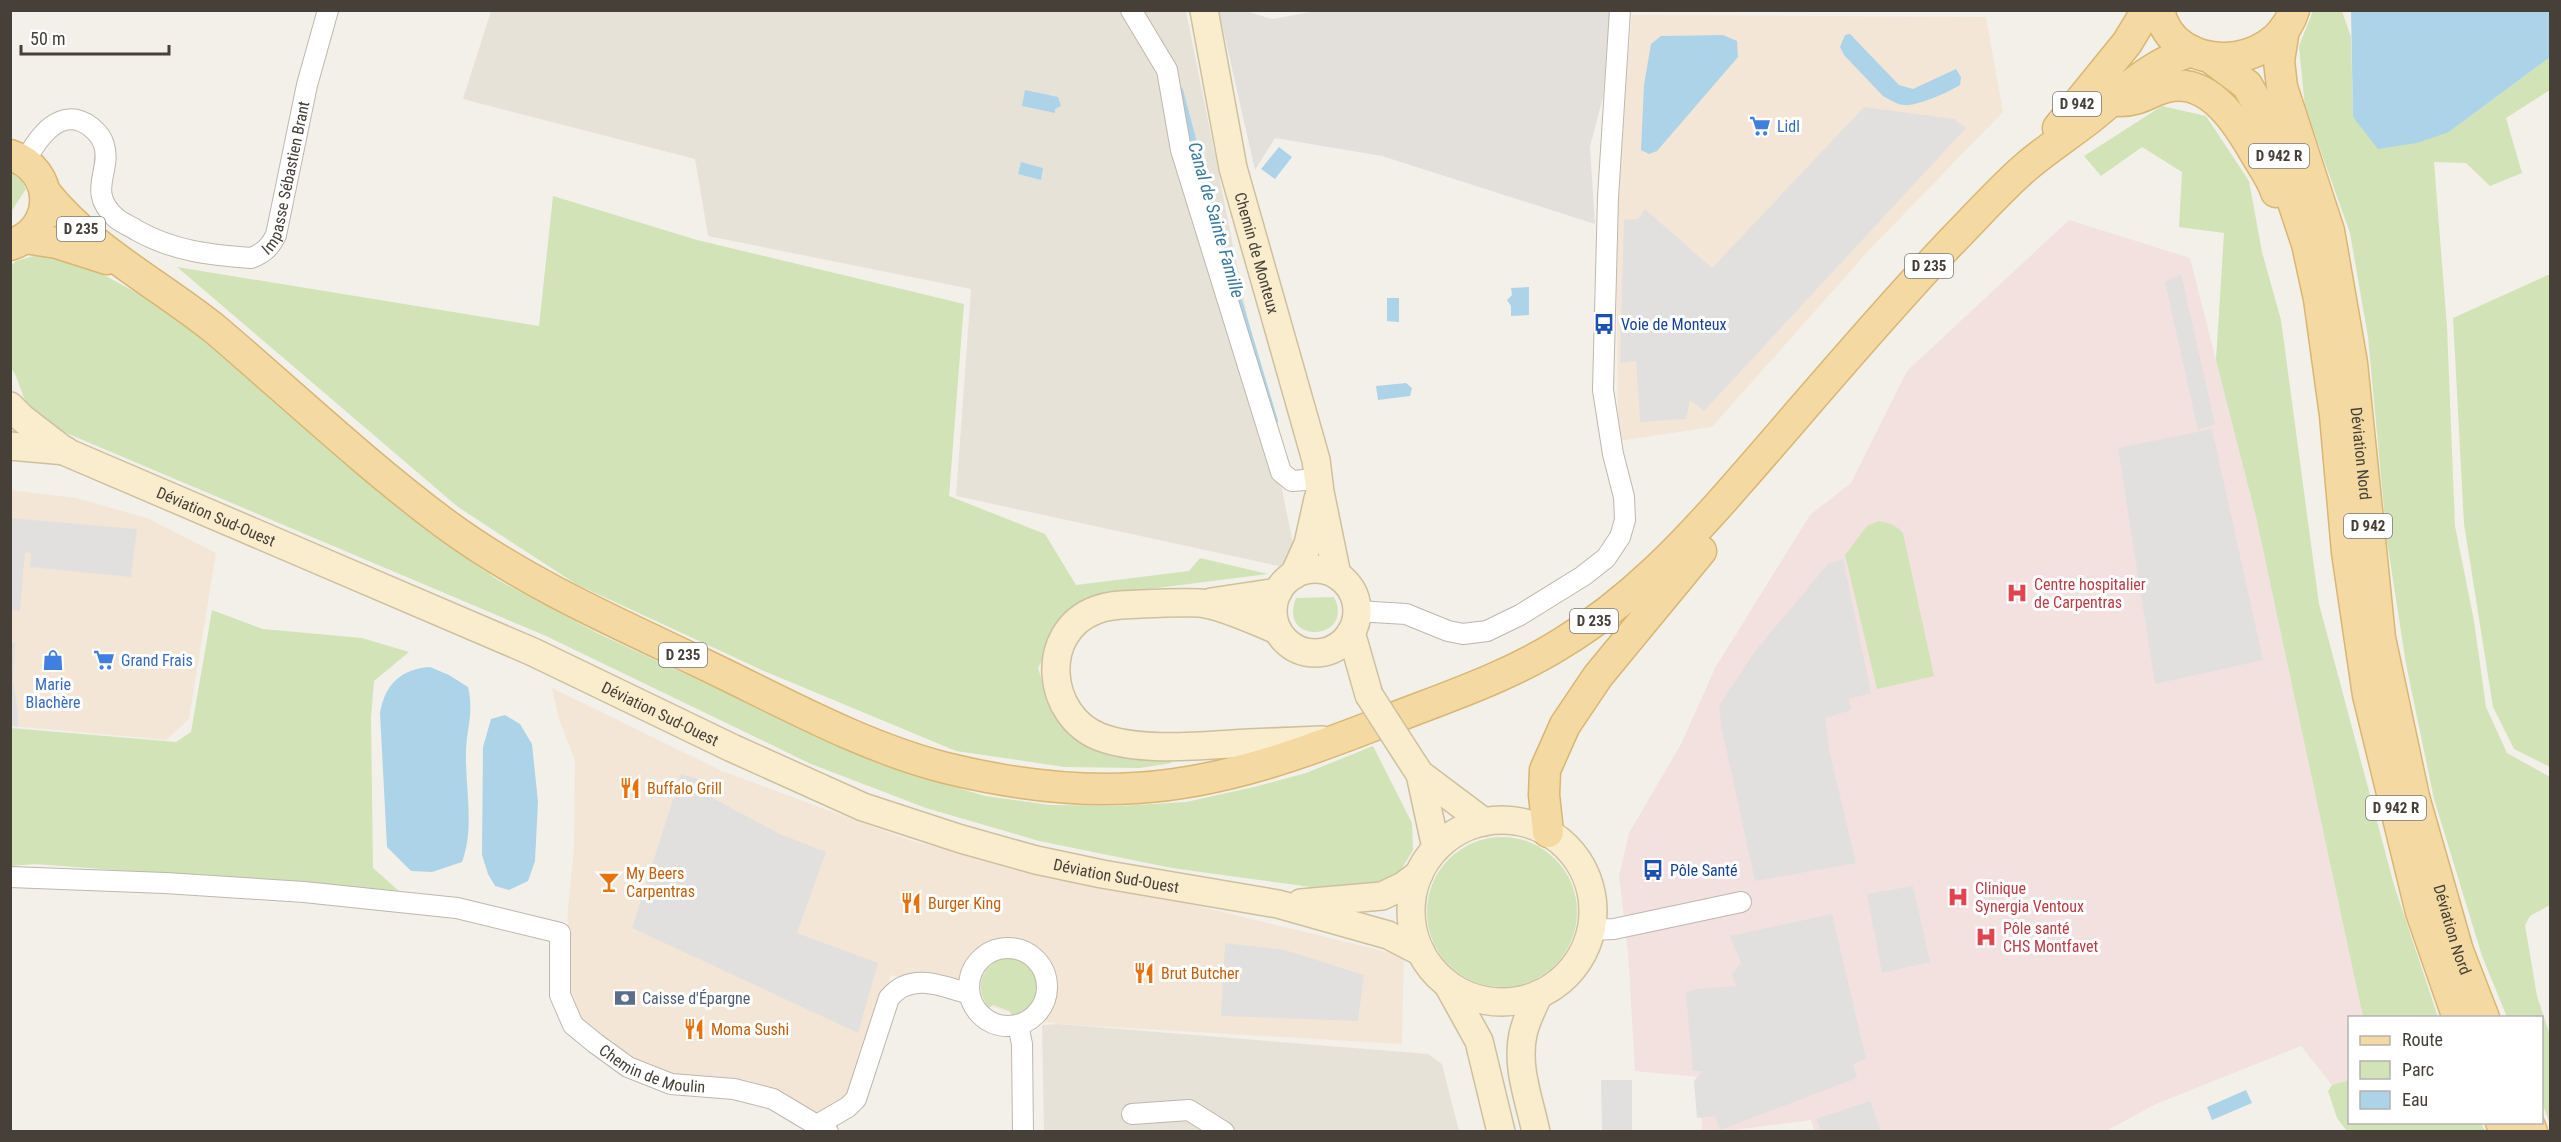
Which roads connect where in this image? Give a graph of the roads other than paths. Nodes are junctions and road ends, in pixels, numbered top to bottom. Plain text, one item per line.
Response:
1 (328, 10) edge
2 (1131, 10) edge
3 (1204, 10) edge
4 (1620, 10) edge
5 (2146, 10) edge
6 (2159, 10) edge
7 (2289, 20) edge
8 (2202, 55) junction
9 (2111, 102) junction
10 (18, 158) edge
11 (2028, 165) junction
12 (45, 192) junction
13 (2303, 230) junction
14 (18, 242) edge
15 (122, 264) junction
16 (10, 406) edge
17 (10, 446) edge
18 (66, 452) junction
19 (1741, 479) junction
20 (1319, 486) junction
21 (1336, 575) junction
22 (1286, 583) junction
23 (1203, 603) junction
24 (1354, 621) junction
25 (1277, 630) junction
26 (1316, 653) junction
27 (1367, 692) junction
28 (1338, 739) junction
29 (1417, 770) junction
30 (1484, 822) junction
31 (1548, 832) junction
32 (1436, 848) junction
33 (1419, 874) junction
34 (10, 877) edge
35 (1741, 902) dead end
36 (1278, 904) junction
37 (1591, 930) junction
38 (1421, 952) junction
39 (1448, 984) junction
40 (969, 994) junction
41 (1539, 994) junction
42 (2458, 1016) edge
43 (2484, 1016) edge
44 (1018, 1025) junction
45 (1132, 1114) dead end
46 (822, 1128) edge
47 (1023, 1131) edge
48 (1224, 1131) edge
49 (1501, 1131) edge
50 (1538, 1131) edge

1 - 10 street, Impasse Sébastien Brant
2 - 20 street
3 - 20 main road, Chemin de Monteux
4 - 24 street
5 - 11 main road, D 942
6 - 8 main road, Déviation Nord
7 - 8 main road
7 - 43 main road, Déviation Nord / D 942
8 - 9 main road, D 942
8 - 13 main road, Déviation Nord / D 942 R
9 - 11 main road, D 942
9 - 13 main road
10 - 12 main road
11 - 19 main road, D 235
12 - 14 main road
12 - 15 main road, D 235
13 - 42 main road, Déviation Nord / D 942 R
14 - 15 main road, D 235
15 - 28 main road, D 235
16 - 18 main road
17 - 18 main road
18 - 36 main road, Déviation Sud-Ouest
19 - 28 main road, D 235
19 - 31 main road
20 - 21 main road, Chemin de Monteux
20 - 22 main road
21 - 22 main road
21 - 24 main road
22 - 23 main road
22 - 25 main road
23 - 25 main road
23 - 28 main road
24 - 26 main road
24 - 27 main road
25 - 26 main road
26 - 27 main road
27 - 29 main road, bridge
29 - 30 main road
29 - 32 main road
30 - 31 main road
30 - 32 main road
31 - 37 main road
32 - 33 main road
33 - 36 main road
33 - 38 main road
34 - 46 street, Chemin de Moulin
35 - 37 street
36 - 38 main road
37 - 41 main road
38 - 39 main road
39 - 41 main road
39 - 49 main road
40 - 44 street
40 - 44 street
40 - 46 street
41 - 50 main road
44 - 47 street
45 - 48 street

